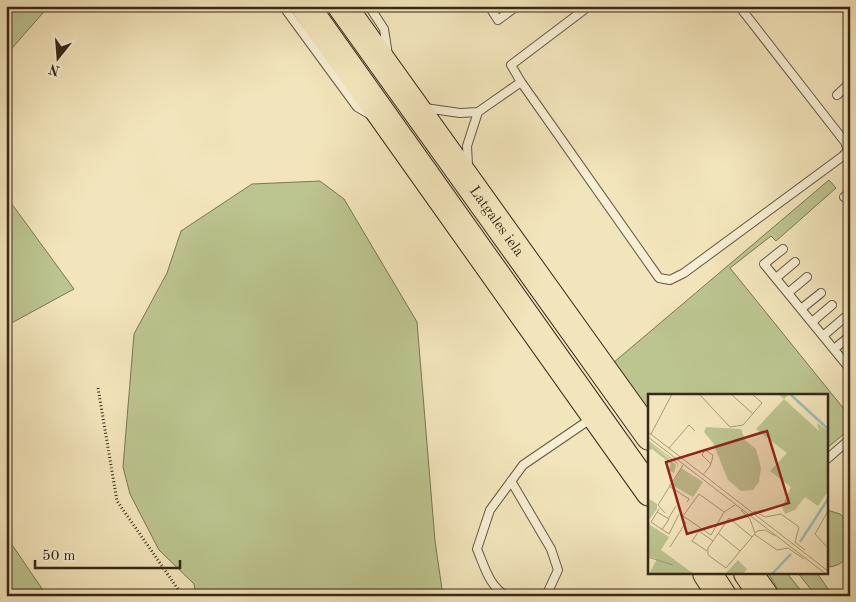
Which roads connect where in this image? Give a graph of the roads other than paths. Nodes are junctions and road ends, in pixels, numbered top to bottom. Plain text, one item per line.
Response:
1 (283, 6) edge
2 (305, 6) edge
3 (342, 6) edge
4 (369, 6) edge
5 (489, 6) edge
6 (517, 6) edge
7 (589, 6) edge
8 (739, 6) edge
9 (391, 74) junction
10 (521, 82) junction
11 (850, 83) edge
12 (837, 95) dead end
13 (414, 106) junction
14 (478, 112) junction
15 (394, 130) junction
16 (469, 183) junction
17 (783, 249) dead end
18 (795, 262) dead end
19 (807, 277) dead end
20 (776, 278) junction
21 (788, 293) junction
22 (821, 293) dead end
23 (832, 305) dead end
24 (801, 309) junction
25 (844, 318) dead end
26 (812, 322) junction
27 (823, 336) junction
28 (850, 336) edge
29 (834, 349) junction
30 (848, 363) edge
31 (595, 415) junction
32 (648, 433) edge
33 (850, 439) edge
34 (828, 458) edge
35 (511, 481) junction
36 (648, 489) edge
37 (708, 574) edge
38 (749, 574) edge
39 (507, 596) edge
40 (546, 596) edge
41 (722, 596) edge
42 (764, 596) edge

1 - 15 lane, Latgales iela
2 - 15 highway, Latgales iela
3 - 9 highway, Latgales iela
4 - 9 lane
5 - 6 lane
7 - 10 lane
8 - 10 lane
9 - 13 highway, Latgales iela
10 - 14 lane
11 - 12 lane
13 - 14 lane
13 - 16 highway, Latgales iela
14 - 16 lane
15 - 31 highway, Latgales iela
16 - 32 highway, Latgales iela
17 - 20 lane
18 - 20 lane
19 - 21 lane
20 - 21 lane
21 - 24 lane
22 - 24 lane
23 - 26 lane
24 - 26 lane
25 - 27 lane
26 - 27 lane
27 - 29 lane
28 - 29 lane
29 - 30 lane
31 - 35 lane
31 - 36 highway, Latgales iela
33 - 34 lane
35 - 39 lane
35 - 40 lane
37 - 41 highway
38 - 42 highway

